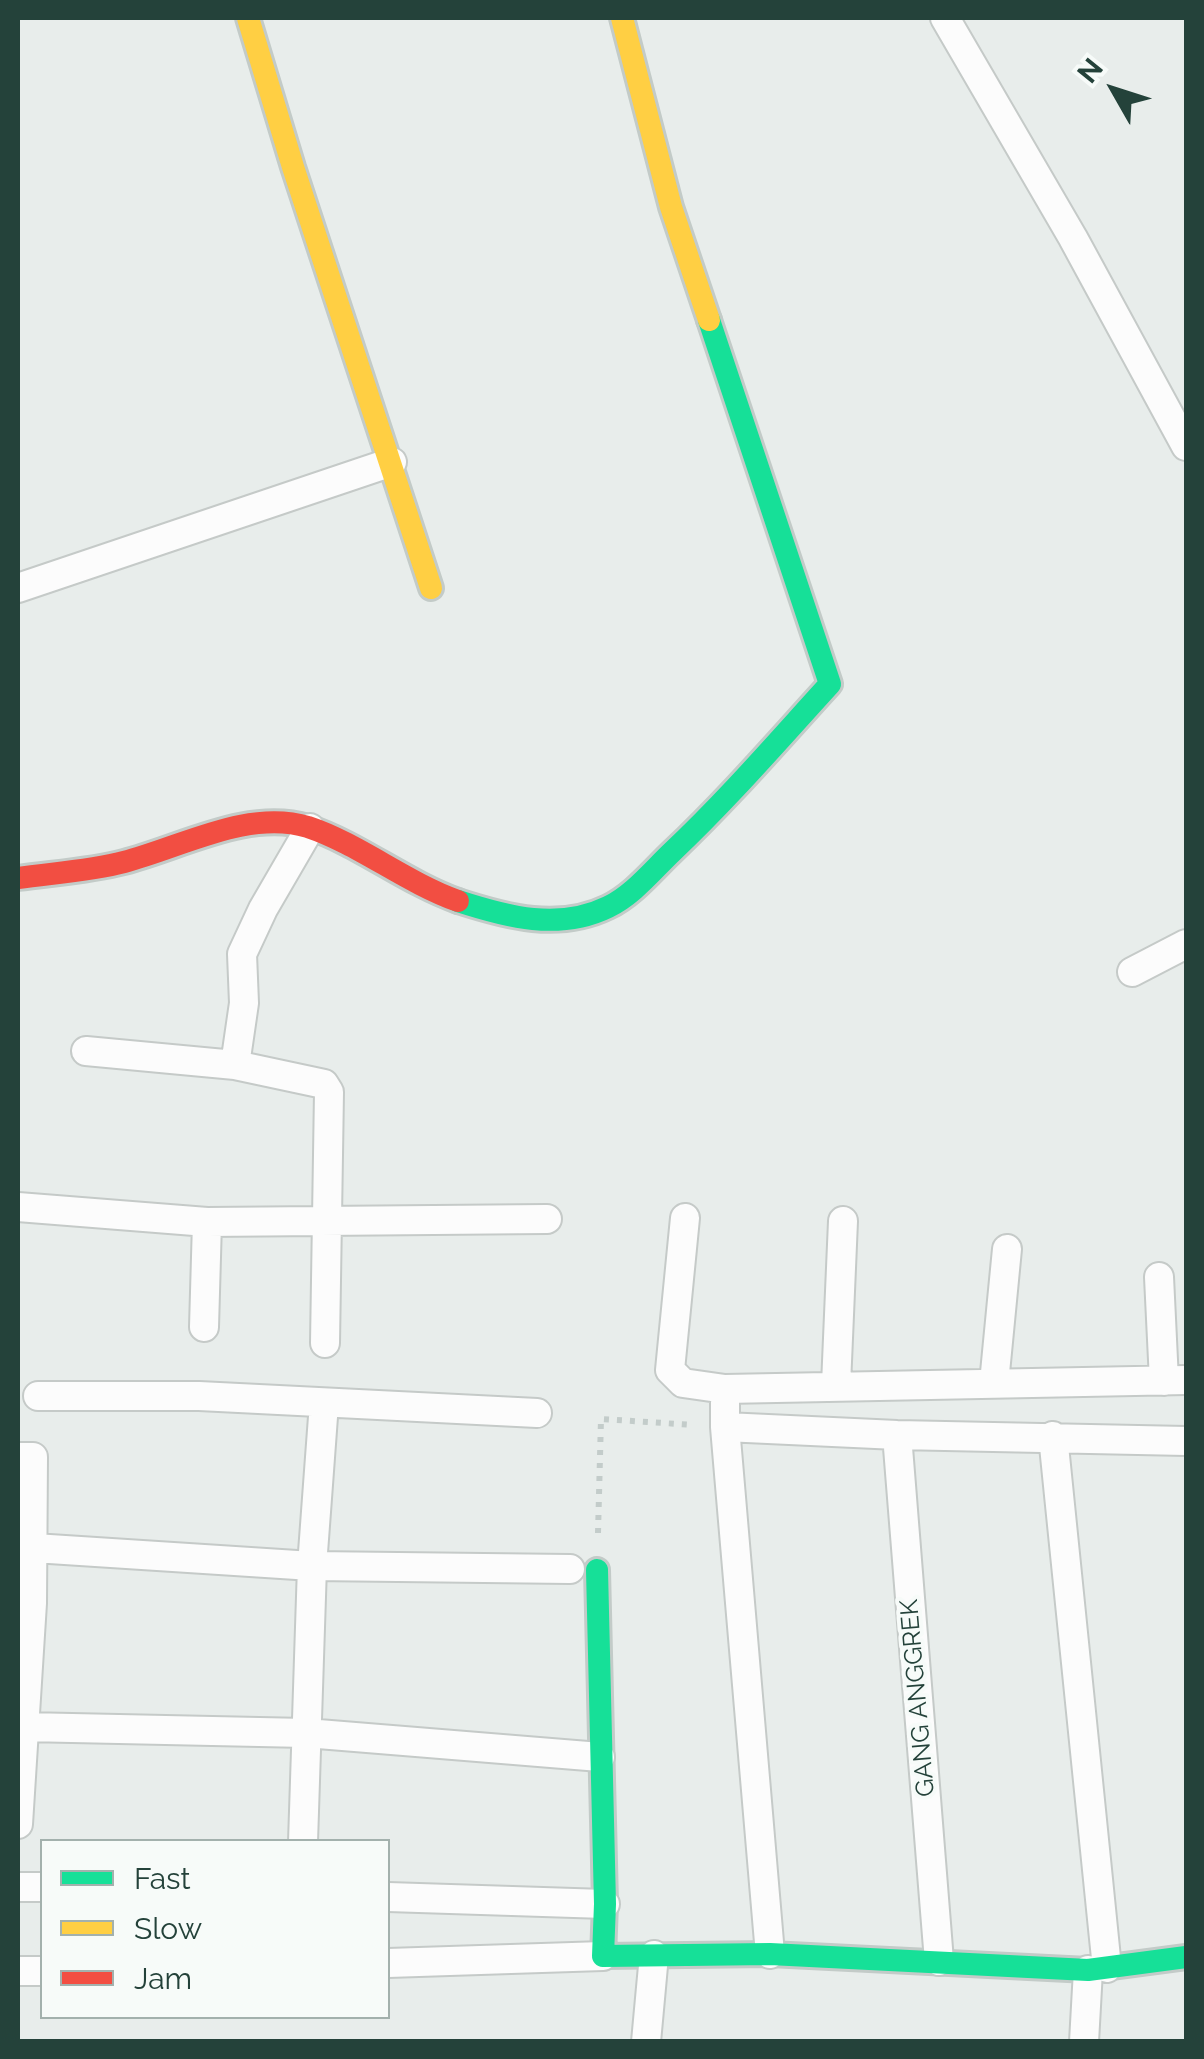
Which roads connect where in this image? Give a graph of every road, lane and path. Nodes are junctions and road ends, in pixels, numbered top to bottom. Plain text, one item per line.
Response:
1 (248, 18) edge
2 (945, 18) edge
3 (630, 21) edge
4 (1186, 446) edge
5 (392, 462) junction
6 (18, 588) edge
7 (431, 588) dead end
8 (310, 828) junction
9 (18, 878) edge
10 (1186, 944) edge
11 (1132, 972) dead end
12 (86, 1052) dead end
13 (235, 1066) junction
14 (18, 1207) edge
15 (685, 1218) dead end
16 (547, 1219) dead end
17 (330, 1221) junction
18 (843, 1221) dead end
19 (207, 1222) junction
20 (1007, 1249) dead end
21 (1160, 1277) dead end
22 (204, 1327) dead end
23 (325, 1343) dead end
24 (1175, 1380) edge
25 (994, 1383) junction
26 (836, 1385) junction
27 (726, 1389) junction
28 (38, 1396) dead end
29 (324, 1403) junction
30 (537, 1414) dead end
31 (725, 1427) junction
32 (897, 1435) junction
33 (1054, 1436) junction
34 (1186, 1440) edge
35 (18, 1457) edge
36 (34, 1548) junction
37 (312, 1566) junction
38 (584, 1570) junction
39 (25, 1602) edge
40 (25, 1727) junction
41 (306, 1733) junction
42 (600, 1757) junction
43 (18, 1811) edge
44 (302, 1839) edge
45 (390, 1897) edge
46 (605, 1904) junction
47 (654, 1954) junction
48 (770, 1954) junction
49 (603, 1956) junction
50 (1186, 1957) edge
51 (939, 1961) junction
52 (390, 1963) edge
53 (1098, 1969) junction
54 (646, 2042) edge
55 (1084, 2042) edge

1 - 5 street
2 - 4 street
3 - 8 street
5 - 6 street
5 - 7 street
8 - 9 street
8 - 13 street
10 - 11 street
12 - 13 street
13 - 17 street
14 - 19 street
15 - 27 street
16 - 17 street
17 - 19 street
17 - 23 street
18 - 26 street
19 - 22 street
20 - 25 street
21 - 24 street
24 - 25 street
25 - 26 street
26 - 27 street
27 - 31 street
28 - 29 street
29 - 30 street
29 - 37 street
31 - 32 street
31 - 38 path
31 - 48 street
32 - 33 street
32 - 51 street, GANG ANGGREK
33 - 34 street
33 - 53 street
35 - 36 street
36 - 37 street
36 - 39 street
37 - 38 street
37 - 41 street
38 - 42 street
39 - 40 street
40 - 41 street
40 - 43 street
41 - 42 street
41 - 44 street
42 - 46 street
45 - 46 street
46 - 49 street
47 - 48 street
47 - 49 street
47 - 54 street
48 - 51 street
49 - 52 street
50 - 53 street
51 - 53 street
53 - 55 street

